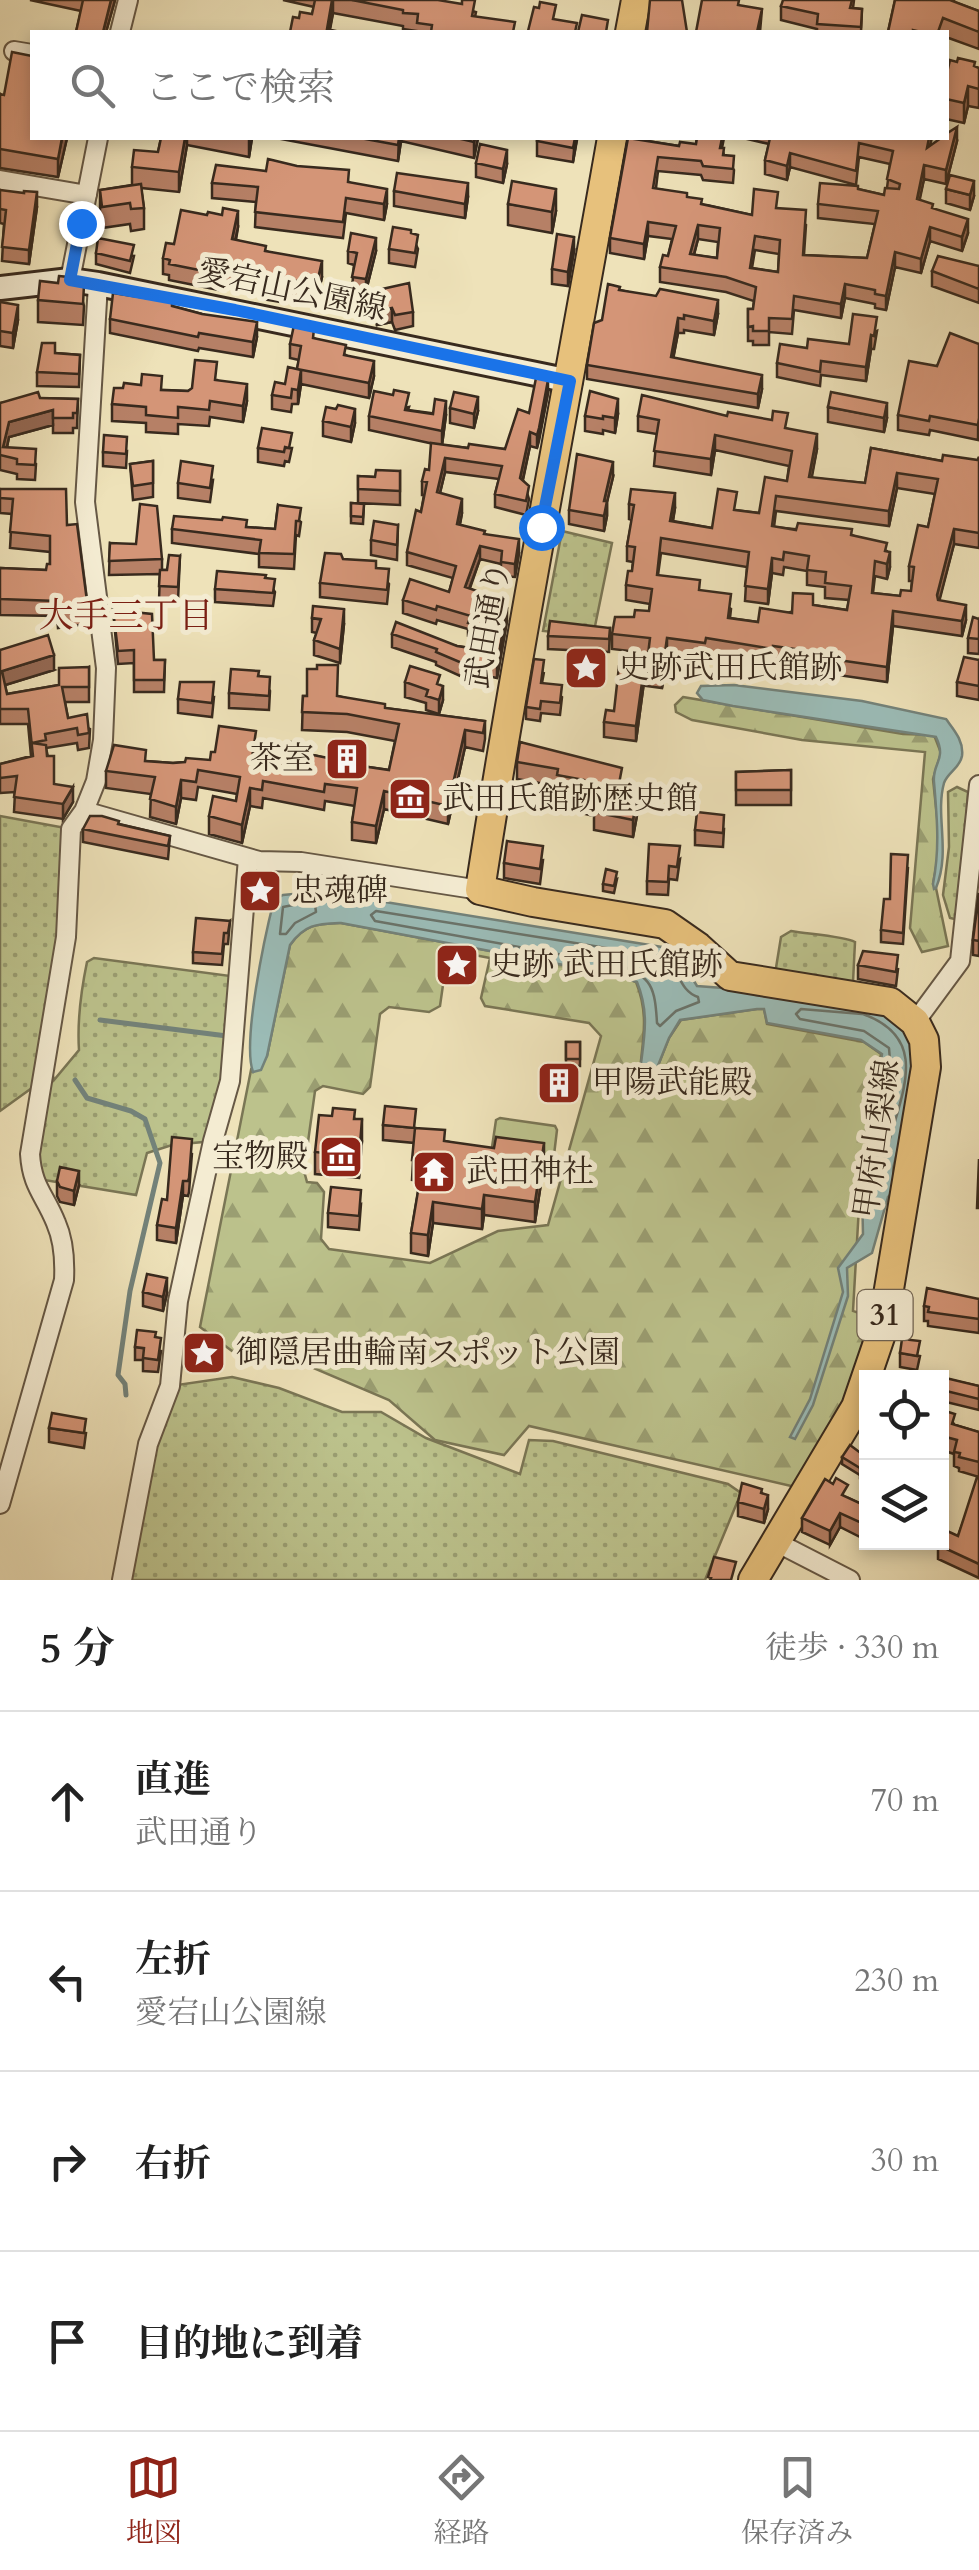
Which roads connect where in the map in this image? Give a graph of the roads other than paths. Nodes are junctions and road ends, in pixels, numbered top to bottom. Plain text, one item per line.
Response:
1 (128, 0) edge
2 (636, 0) edge
3 (120, 30) edge
4 (630, 30) edge
5 (98, 140) edge
6 (612, 140) edge
7 (0, 180) edge
8 (87, 195) junction
9 (70, 280) junction
10 (98, 284) junction
11 (0, 288) edge
12 (570, 381) junction
13 (979, 784) edge
14 (84, 811) junction
15 (248, 858) junction
16 (480, 890) junction
17 (970, 963) edge
18 (915, 1022) junction
19 (0, 1504) edge
20 (776, 1542) junction
21 (122, 1580) edge
22 (753, 1580) edge
23 (850, 1580) edge

1 - 3 street
2 - 4 main road
5 - 8 street
6 - 12 main road, 武田通り
7 - 8 street
8 - 9 street
9 - 10 main road, 愛宕山公園線
9 - 11 main road, 愛宕山公園線
10 - 12 main road, 愛宕山公園線
10 - 14 street
12 - 16 main road, 武田通り
13 - 17 street
14 - 15 street
14 - 19 street
15 - 16 street
15 - 21 street
16 - 18 main road, 甲府山梨線
17 - 18 street
18 - 20 main road, 甲府山梨線 / 31
20 - 22 main road, 甲府山梨線 / 31
20 - 23 street

